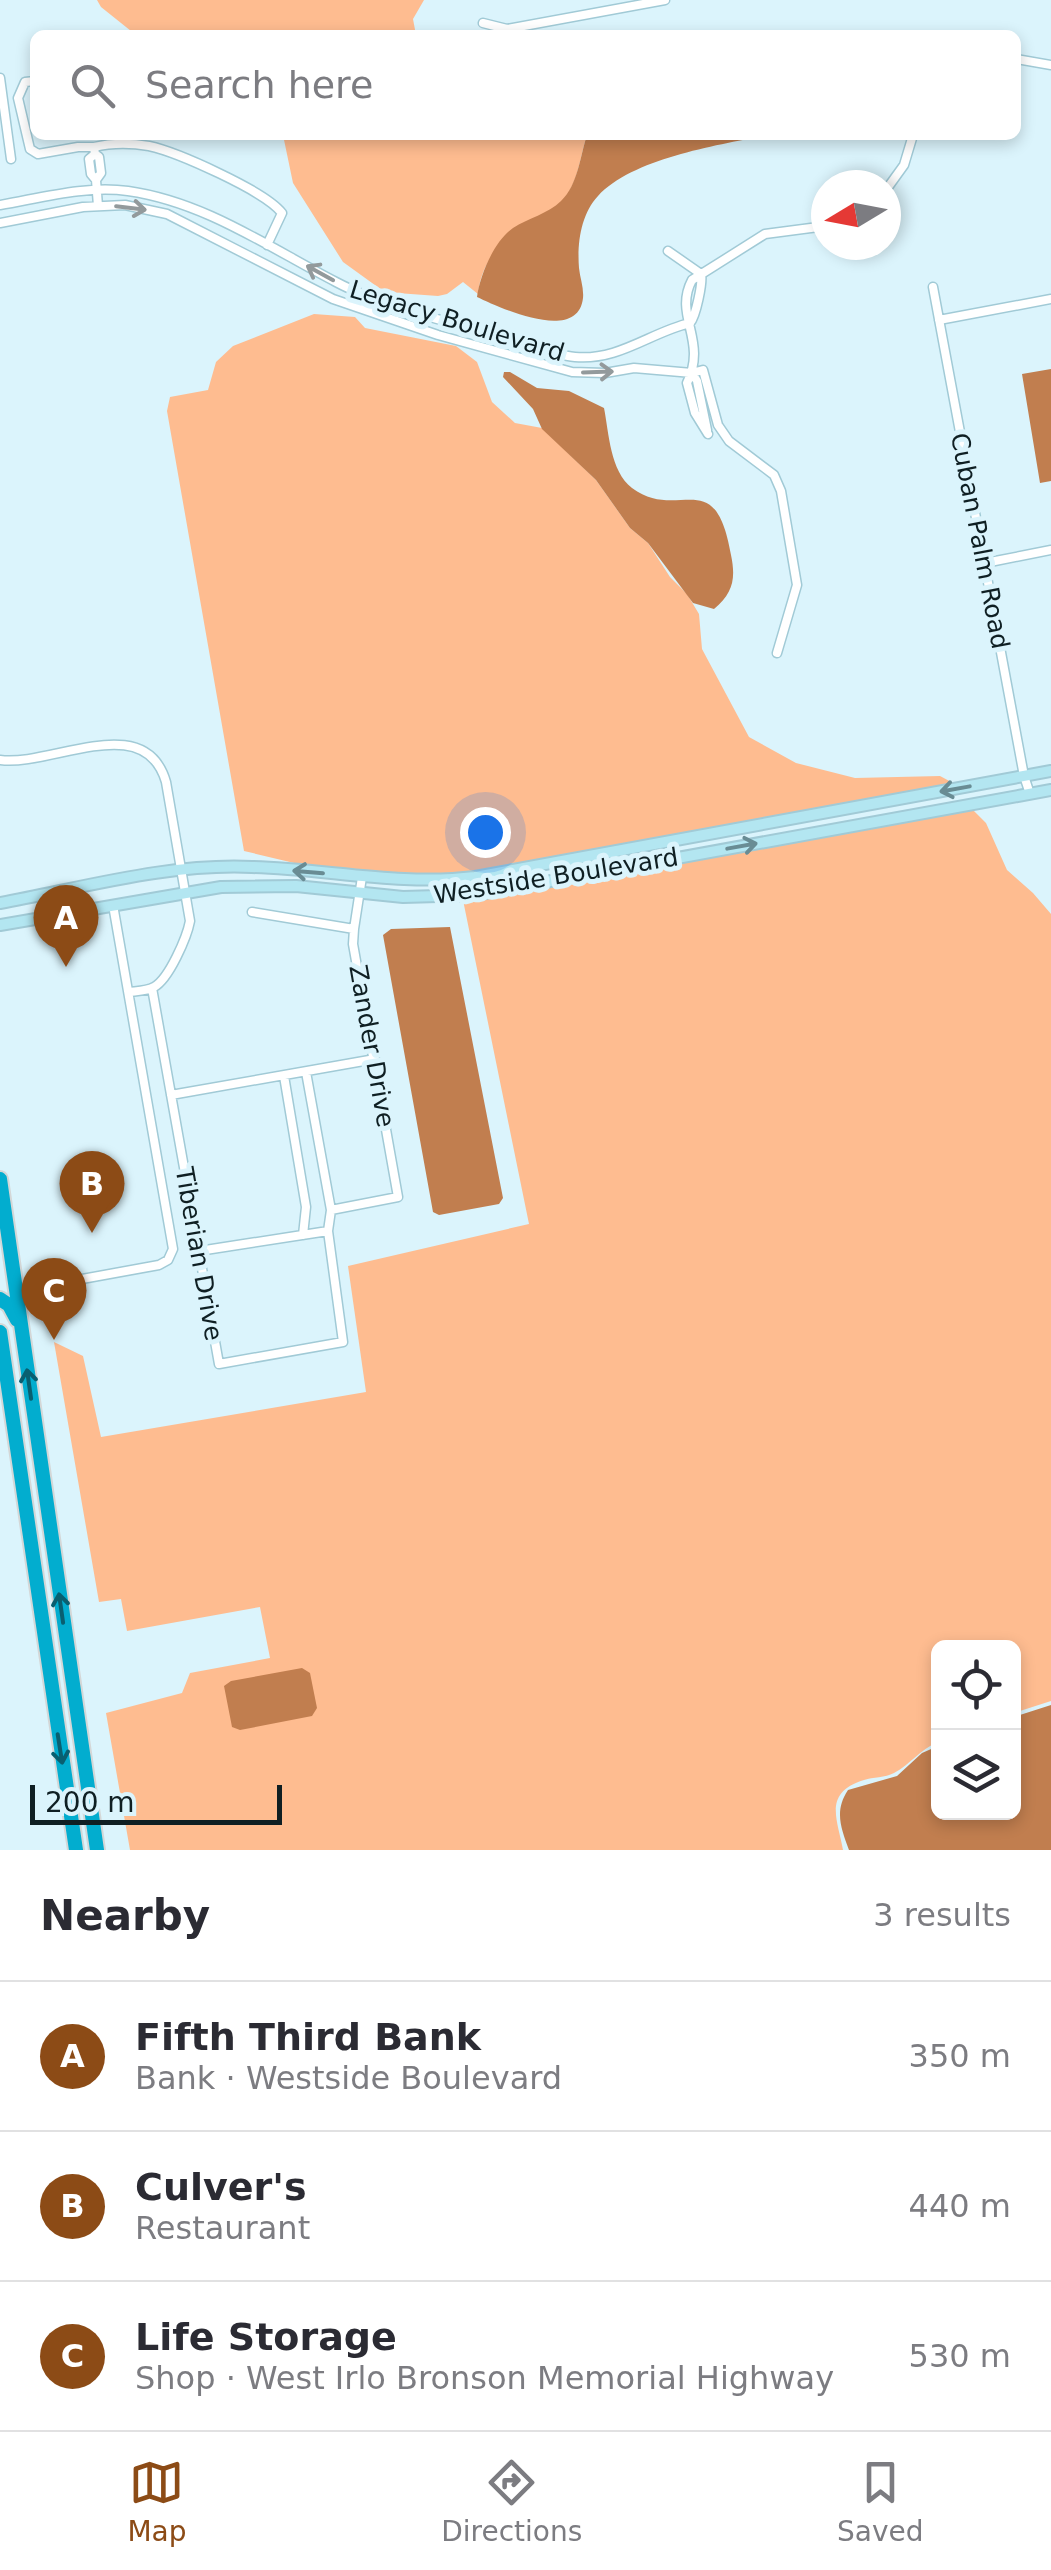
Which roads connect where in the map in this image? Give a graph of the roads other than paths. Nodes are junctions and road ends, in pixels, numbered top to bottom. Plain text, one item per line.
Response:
1 (665, 0) edge
2 (483, 23) dead end
3 (1021, 60) edge
4 (1051, 65) edge
5 (0, 78) edge
6 (30, 81) edge
7 (150, 140) edge
8 (912, 140) edge
9 (149, 146) junction
10 (94, 150) junction
11 (11, 159) dead end
12 (900, 170) edge
13 (97, 185) junction
14 (0, 206) edge
15 (98, 206) junction
16 (0, 224) edge
17 (811, 228) edge
18 (267, 245) junction
19 (668, 251) dead end
20 (700, 274) junction
21 (934, 287) dead end
22 (1051, 299) edge
23 (939, 320) junction
24 (690, 323) junction
25 (692, 373) junction
26 (718, 424) junction
27 (1051, 550) edge
28 (985, 563) junction
29 (777, 653) dead end
30 (0, 760) edge
31 (1051, 771) edge
32 (1024, 776) junction
33 (1051, 790) edge
34 (1030, 794) junction
35 (181, 869) junction
36 (362, 876) junction
37 (186, 892) junction
38 (360, 895) junction
39 (0, 903) edge
40 (114, 905) junction
41 (252, 912) dead end
42 (0, 926) edge
43 (354, 929) junction
44 (152, 988) junction
45 (129, 992) junction
46 (375, 1059) junction
47 (306, 1072) junction
48 (284, 1076) junction
49 (171, 1095) junction
50 (0, 1180) edge
51 (331, 1210) junction
52 (328, 1231) junction
53 (303, 1235) junction
54 (199, 1251) junction
55 (0, 1275) edge
56 (16, 1290) junction
57 (0, 1299) edge
58 (22, 1329) junction
59 (0, 1332) edge
60 (41, 1618) junction
61 (68, 1664) junction
62 (48, 1667) junction
63 (74, 1704) junction
64 (76, 1850) edge
65 (97, 1850) edge

1 - 2 street
3 - 4 street
5 - 11 street
6 - 10 street
7 - 9 street
8 - 12 street
9 - 10 street
9 - 18 street
10 - 13 street
13 - 14 street, Legacy Boulevard
13 - 15 street
13 - 18 street, Legacy Boulevard
15 - 16 street, Legacy Boulevard
15 -> 25 street, Legacy Boulevard
17 - 20 street
24 -> 18 street, Legacy Boulevard
19 - 20 street
20 - 24 street
21 - 23 street, Cuban Palm Road
22 - 23 street
23 - 28 street, Cuban Palm Road
24 - 25 street
25 - 26 street
25 - 26 street
26 - 29 street
27 - 28 street
28 - 32 street, Cuban Palm Road
30 - 35 street
31 - 32 street, Westside Boulevard
32 - 34 street, Cuban Palm Road
32 -> 36 street, Westside Boulevard
33 - 34 street, Westside Boulevard
38 -> 34 street, Westside Boulevard
36 -> 35 street, Westside Boulevard
35 - 37 street
35 - 39 street, Westside Boulevard
36 - 38 street
37 - 38 street, Westside Boulevard
37 - 40 street, Westside Boulevard
37 - 44 street
38 - 43 street
40 - 42 street, Westside Boulevard
40 - 45 street
41 - 43 street, Zander Drive
43 - 46 street, Zander Drive
44 - 45 street
44 - 49 street, Tiberian Drive
45 - 56 street
46 - 47 street
46 - 51 street, Zander Drive
47 - 48 street
47 - 51 street, Tiberian Drive
48 - 49 street
48 - 53 street
49 - 54 street, Tiberian Drive
50 - 56 highway
51 - 52 street, Tiberian Drive
52 - 53 street
52 - 54 street, Tiberian Drive
53 - 54 street
55 - 56 highway
56 - 58 highway
57 - 58 highway
61 -> 58 highway
59 - 60 highway
60 - 61 highway
60 - 62 highway
61 - 63 highway
62 - 63 highway
62 -> 64 highway
63 - 65 highway

